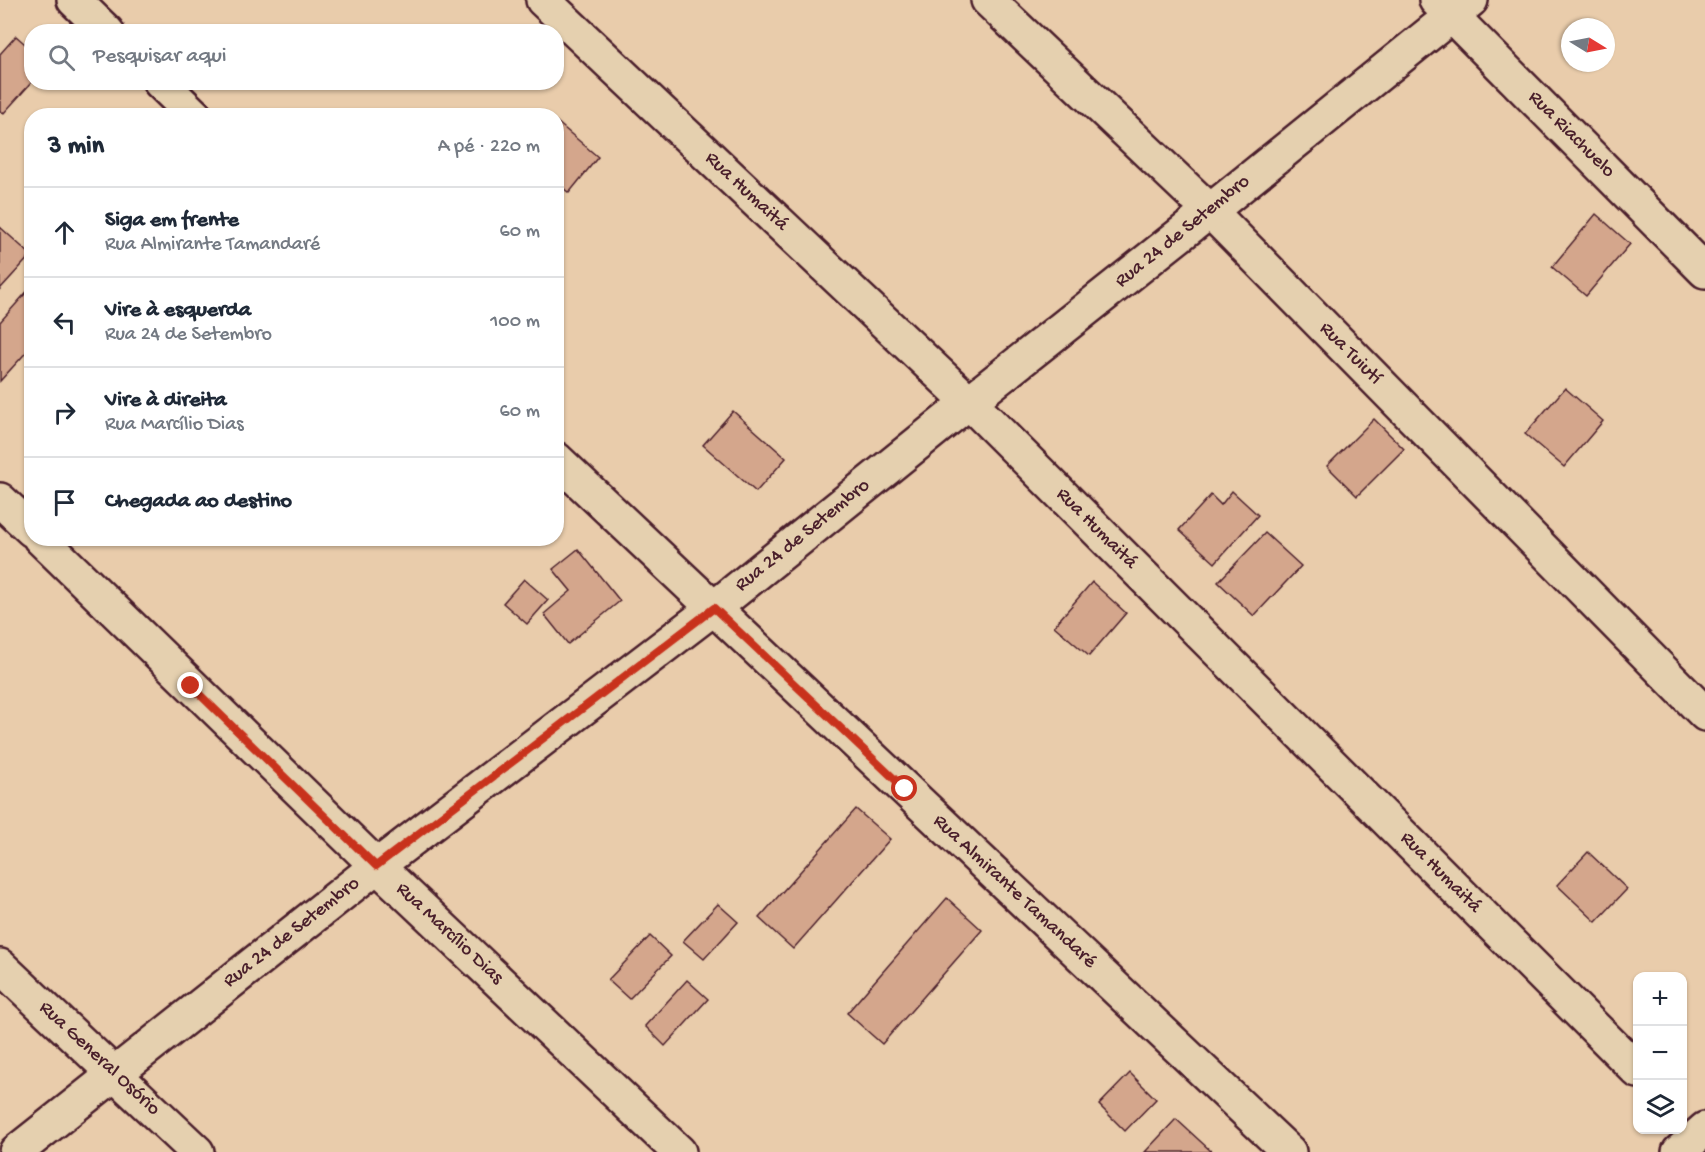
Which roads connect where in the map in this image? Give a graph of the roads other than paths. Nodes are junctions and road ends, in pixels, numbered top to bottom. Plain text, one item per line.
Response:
1 (74, 0) edge
2 (543, 0) edge
3 (988, 0) edge
4 (1453, 5) edge
5 (99, 24) edge
6 (168, 90) edge
7 (187, 108) edge
8 (1210, 211) junction
9 (1705, 271) edge
10 (969, 402) junction
11 (564, 467) edge
12 (0, 500) edge
13 (24, 522) edge
14 (48, 546) edge
15 (714, 608) junction
16 (1705, 714) edge
17 (376, 866) junction
18 (0, 966) edge
19 (1633, 1066) edge
20 (114, 1073) junction
21 (16, 1152) edge
22 (197, 1152) edge
23 (679, 1152) edge
24 (1289, 1152) edge

1 - 5 street
2 - 10 street, Rua Humaitá
3 - 8 street, Rua Tuiutí
4 - 8 street, Rua 24 de Setembro
4 - 9 street, Rua Riachuelo
6 - 7 street
8 - 10 street, Rua 24 de Setembro
8 - 16 street, Rua Tuiutí
10 - 15 street, Rua 24 de Setembro
10 - 19 street, Rua Humaitá
11 - 15 street, Rua Almirante Tamandaré
12 - 13 street
14 - 17 street, Rua Marcílio Dias
15 - 17 street, Rua 24 de Setembro
15 - 24 street, Rua Almirante Tamandaré
17 - 20 street, Rua 24 de Setembro
17 - 23 street, Rua Marcílio Dias
18 - 20 street, Rua General Osório
20 - 21 street, Rua 24 de Setembro
20 - 22 street, Rua General Osório

